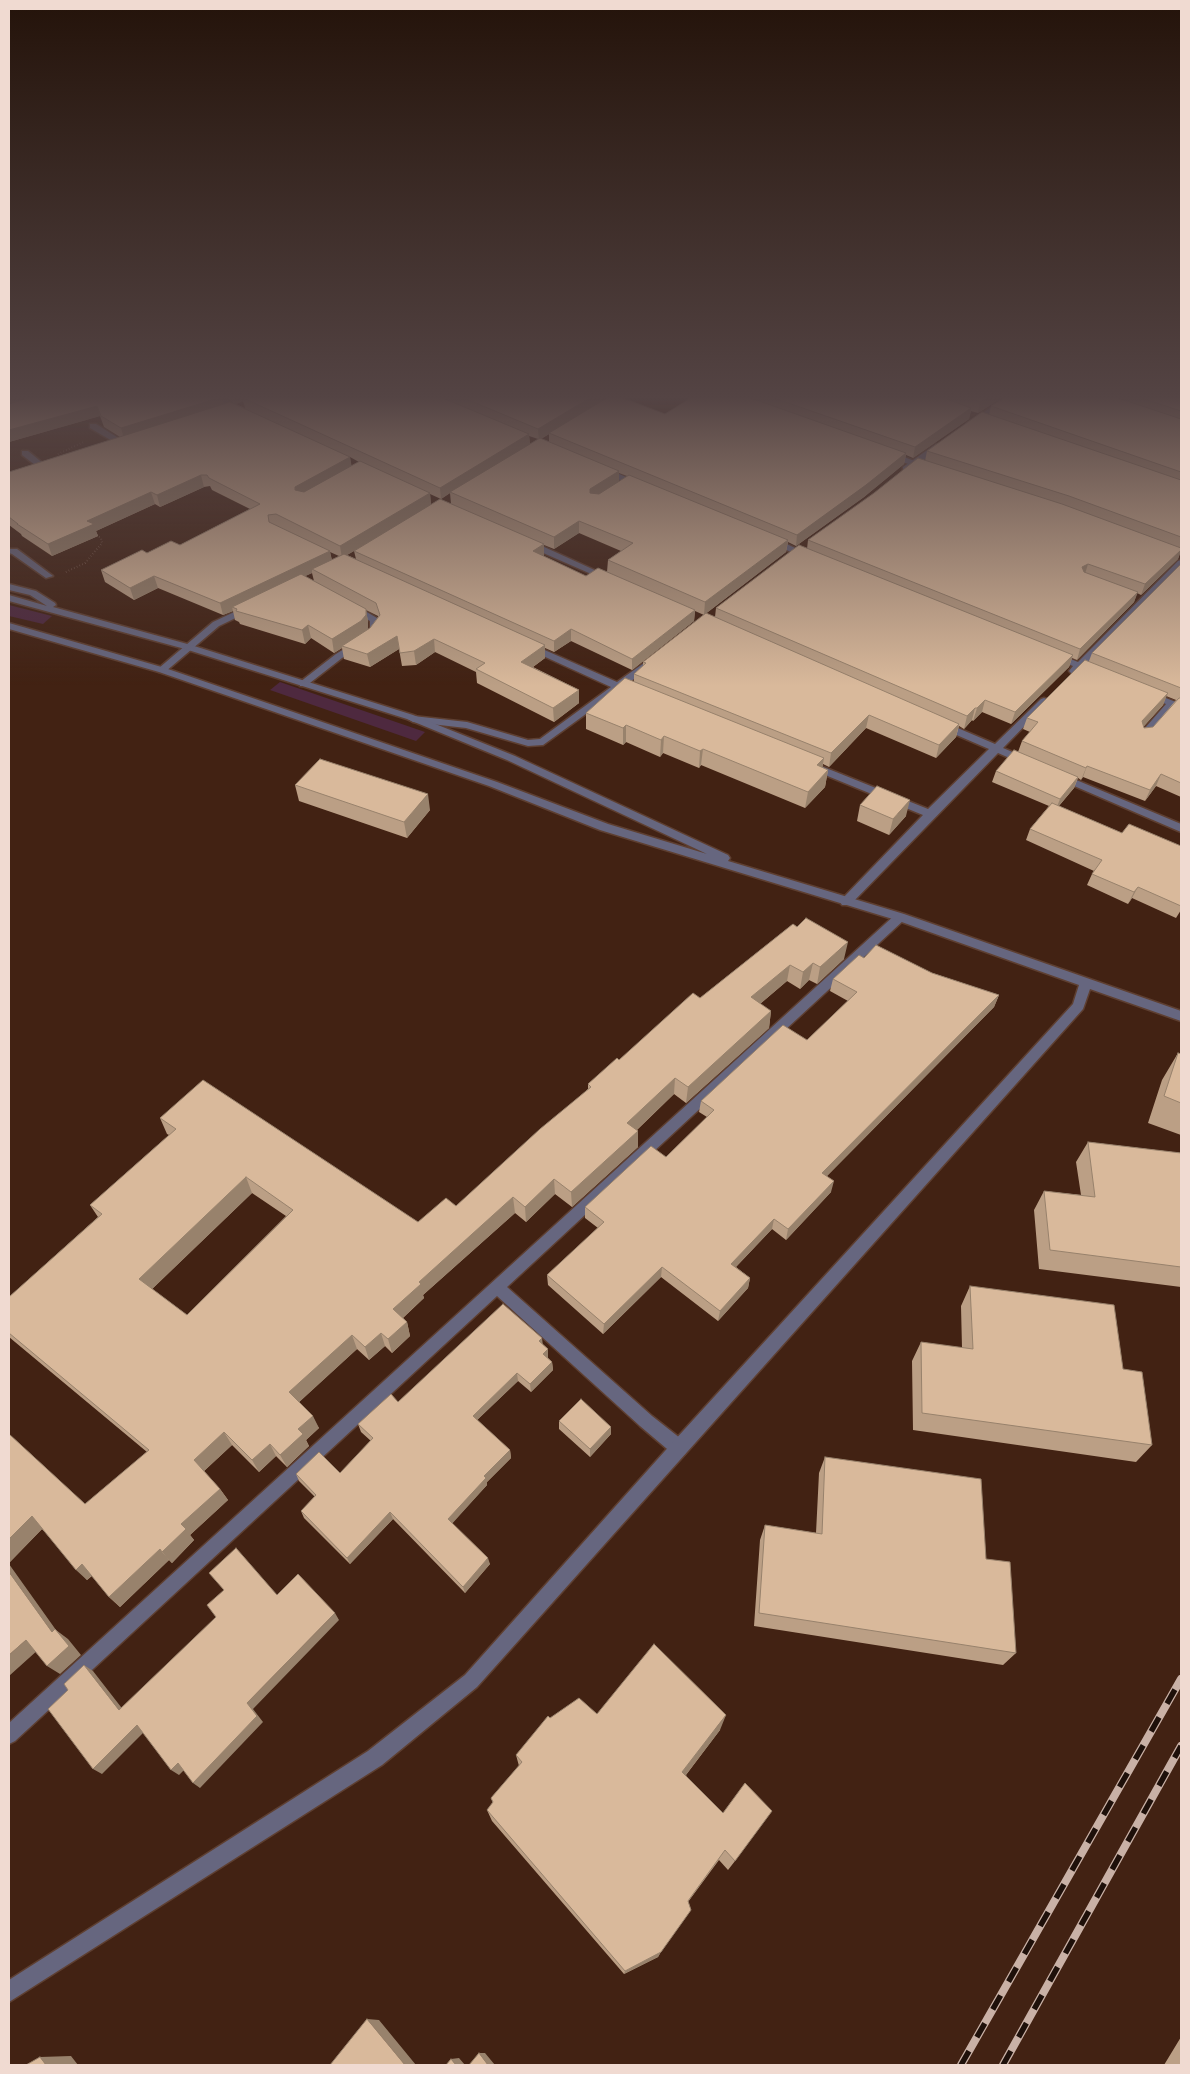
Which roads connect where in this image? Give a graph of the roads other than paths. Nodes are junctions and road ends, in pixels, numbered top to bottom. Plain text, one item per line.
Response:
1 (759, 536) edge
2 (523, 540) edge
3 (9, 551) edge
4 (814, 558) edge
5 (1181, 563) edge
6 (49, 576) dead end
7 (614, 580) edge
8 (9, 587) edge
9 (9, 598) edge
10 (341, 601) edge
11 (260, 603) edge
12 (63, 611) junction
13 (9, 626) edge
14 (519, 641) edge
15 (188, 647) junction
16 (1051, 654) edge
17 (658, 657) edge
18 (1079, 666) junction
19 (162, 670) junction
20 (1104, 676) edge
21 (1065, 679) edge
22 (303, 684) junction
23 (619, 687) junction
24 (1138, 690) edge
25 (1051, 693) edge
26 (637, 694) edge
27 (1177, 705) edge
28 (413, 719) junction
29 (932, 721) edge
30 (1143, 736) edge
31 (996, 748) junction
32 (802, 762) edge
33 (1031, 764) edge
34 (1049, 771) edge
35 (930, 814) junction
36 (1181, 828) edge
37 (769, 879) junction
38 (846, 902) junction
39 (900, 918) junction
40 (1086, 982) junction
41 (1181, 1016) edge
42 (497, 1287) junction
43 (679, 1448) junction
44 (9, 1735) edge
45 (9, 1992) edge

1 - 4 street
2 - 7 street
3 - 6 street
5 - 18 street
8 - 12 street
9 - 12 street
10 - 22 street
11 - 15 street
12 - 15 street
13 - 19 street
14 - 23 street
15 - 19 street
15 - 22 street
16 - 18 street
17 - 23 street
18 - 20 street
18 - 21 street
19 - 37 street
22 - 28 street
23 - 26 street
23 - 28 street
24 - 27 street
25 - 31 street
27 - 30 street
28 - 37 street
29 - 31 street
31 - 33 street
31 - 35 street
32 - 35 street
34 - 36 street
35 - 38 street
37 - 38 street
38 - 39 street
39 - 40 street
39 - 42 street
40 - 41 street
40 - 43 street
42 - 43 street
42 - 44 street
43 - 45 street

